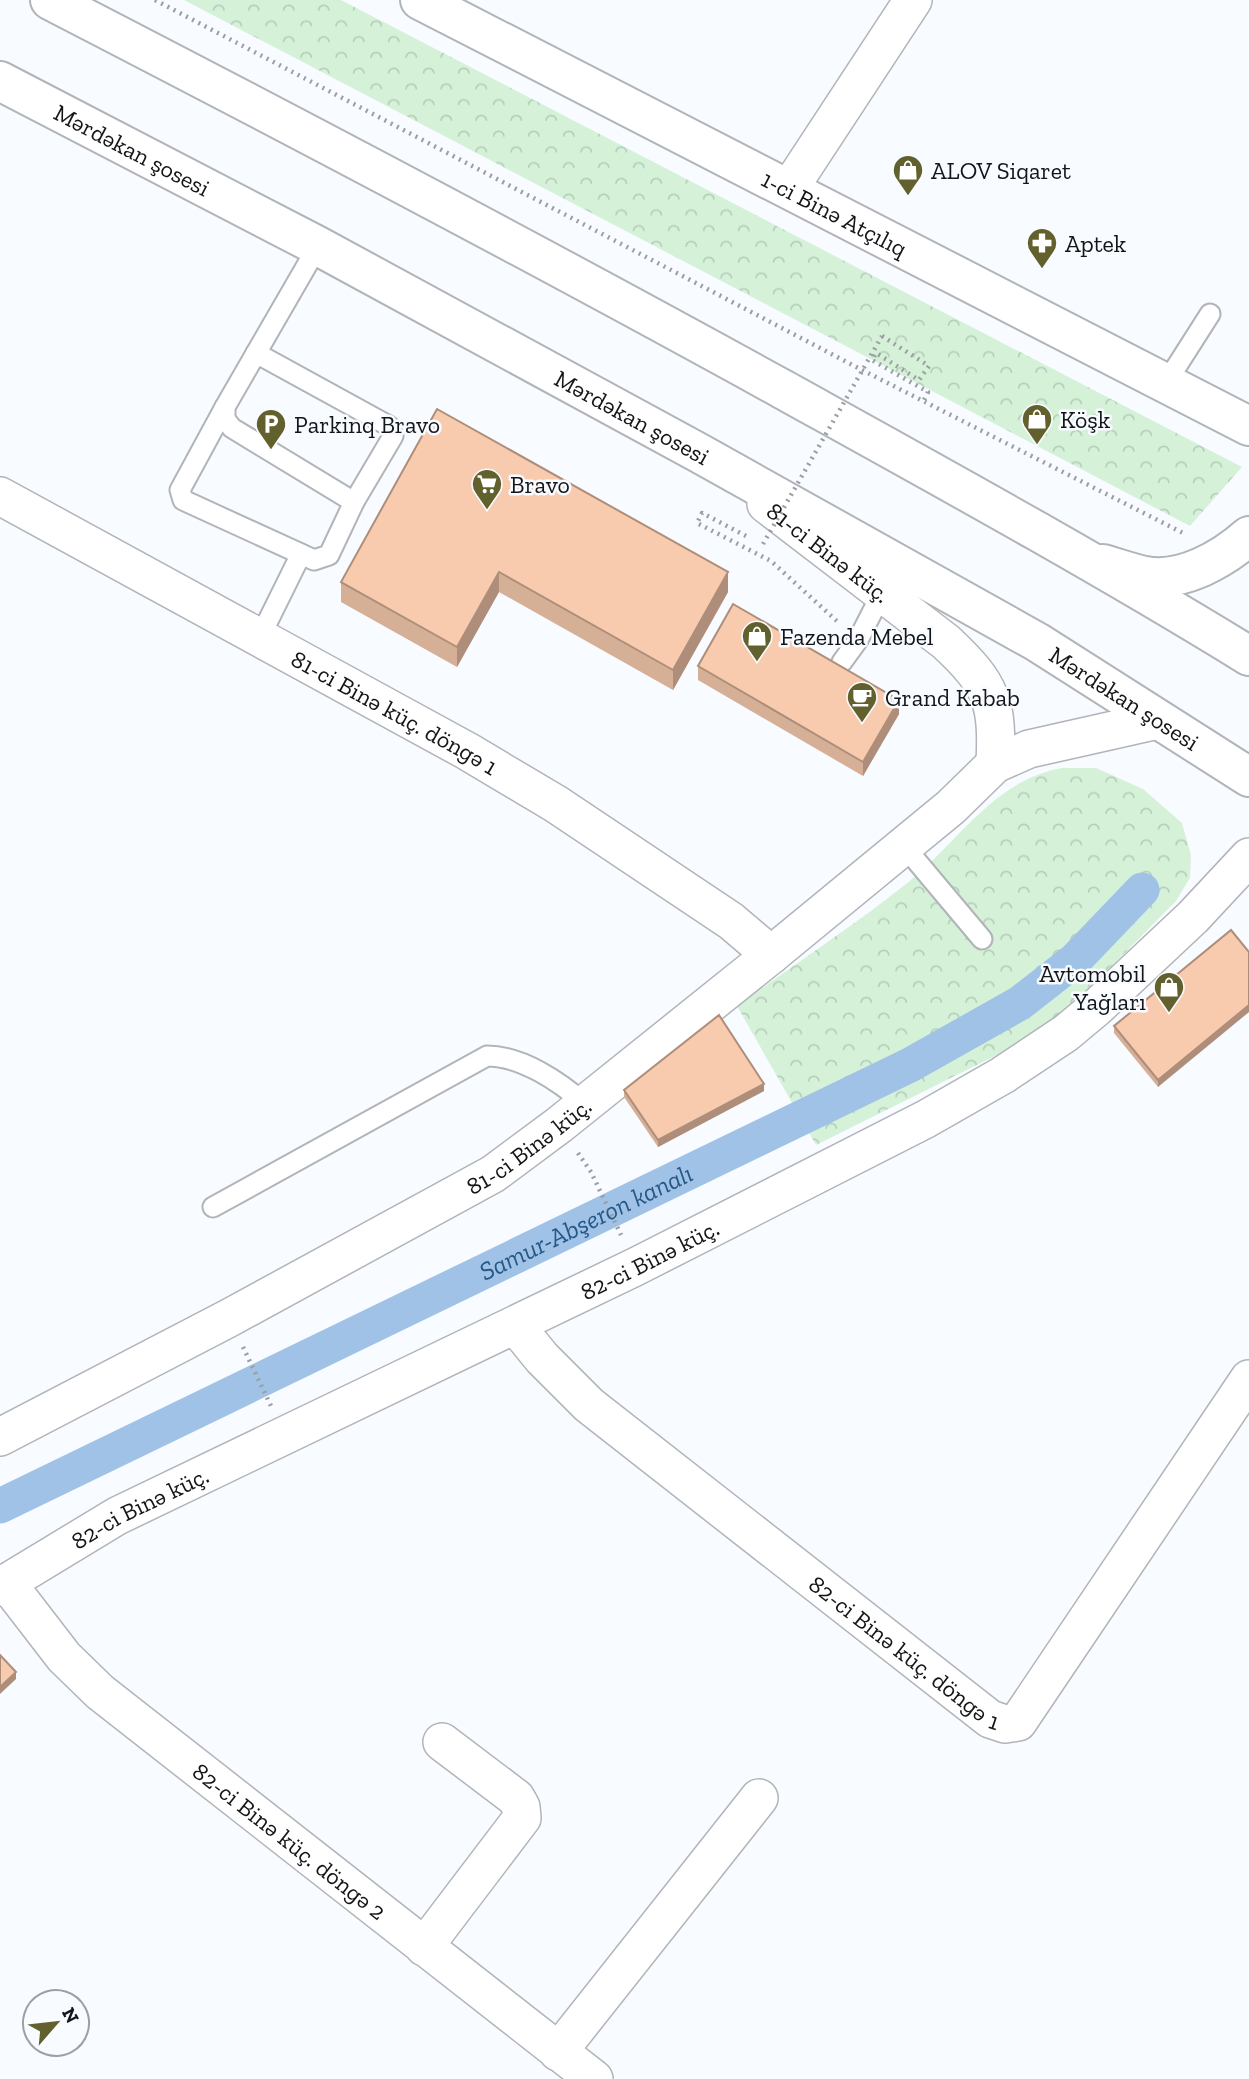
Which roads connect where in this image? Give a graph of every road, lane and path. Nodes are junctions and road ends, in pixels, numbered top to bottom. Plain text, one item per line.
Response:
1 (50, 0) edge
2 (155, 0) edge
3 (420, 0) edge
4 (913, 0) edge
5 (0, 81) edge
6 (789, 189) junction
7 (318, 246) junction
8 (1210, 314) dead end
9 (256, 353) junction
10 (1166, 383) junction
11 (923, 400) junction
12 (225, 407) junction
13 (1249, 426) edge
14 (699, 453) junction
15 (0, 496) edge
16 (354, 502) junction
17 (1240, 544) edge
18 (301, 554) junction
19 (1094, 561) junction
20 (882, 593) junction
21 (260, 637) junction
22 (858, 640) junction
23 (1249, 656) edge
24 (842, 662) dead end
25 (1158, 720) junction
26 (995, 764) junction
27 (1249, 777) edge
28 (904, 846) junction
29 (1249, 857) edge
30 (982, 939) dead end
31 (772, 956) junction
32 (585, 1104) junction
33 (591, 1172) dead end
34 (213, 1207) dead end
35 (620, 1232) dead end
36 (516, 1326) junction
37 (243, 1346) dead end
38 (1249, 1379) edge
39 (272, 1406) dead end
40 (0, 1437) edge
41 (3, 1585) edge
42 (442, 1742) dead end
43 (759, 1798) dead end
44 (424, 1947) junction
45 (558, 2052) junction
46 (594, 2079) edge

1 - 19 main road
2 - 11 path
3 - 6 main road, 1-ci Binə Atçılıq
4 - 6 street
5 - 7 main road, Mərdəkan şosesi
6 - 10 main road, 1-ci Binə Atçılıq
7 - 9 lane
7 - 14 main road, Mərdəkan şosesi
8 - 10 lane
9 - 12 lane
9 - 16 lane
10 - 13 main road, 1-ci Binə Atçılıq
11 - 17 path
11 - 22 path, bridge
12 - 16 lane
12 - 18 lane
14 - 20 street, 81-ci Binə küç.
14 - 25 main road, Mərdəkan şosesi
15 - 21 street, 81-ci Binə küç. döngə 1
16 - 18 lane
17 - 19 main road
18 - 21 lane
19 - 23 main road
20 - 22 lane
20 - 26 street, 81-ci Binə küç.
21 - 31 street, 81-ci Binə küç. döngə 1
22 - 24 lane
25 - 26 street, 81-ci Binə küç.
25 - 27 main road, Mərdəkan şosesi
26 - 28 street, 81-ci Binə küç.
28 - 30 lane
28 - 31 street, 81-ci Binə küç.
29 - 36 street, 82-ci Binə küç.
31 - 32 street, 81-ci Binə küç.
32 - 34 lane
32 - 40 street, 81-ci Binə küç.
33 - 35 path
36 - 38 street, 82-ci Binə küç. döngə 1
36 - 41 street, 82-ci Binə küç.
37 - 39 path
41 - 44 street, 82-ci Binə küç. döngə 2
42 - 44 street
43 - 45 street
44 - 45 street, 82-ci Binə küç. döngə 2
45 - 46 street, 82-ci Binə küç. döngə 2

